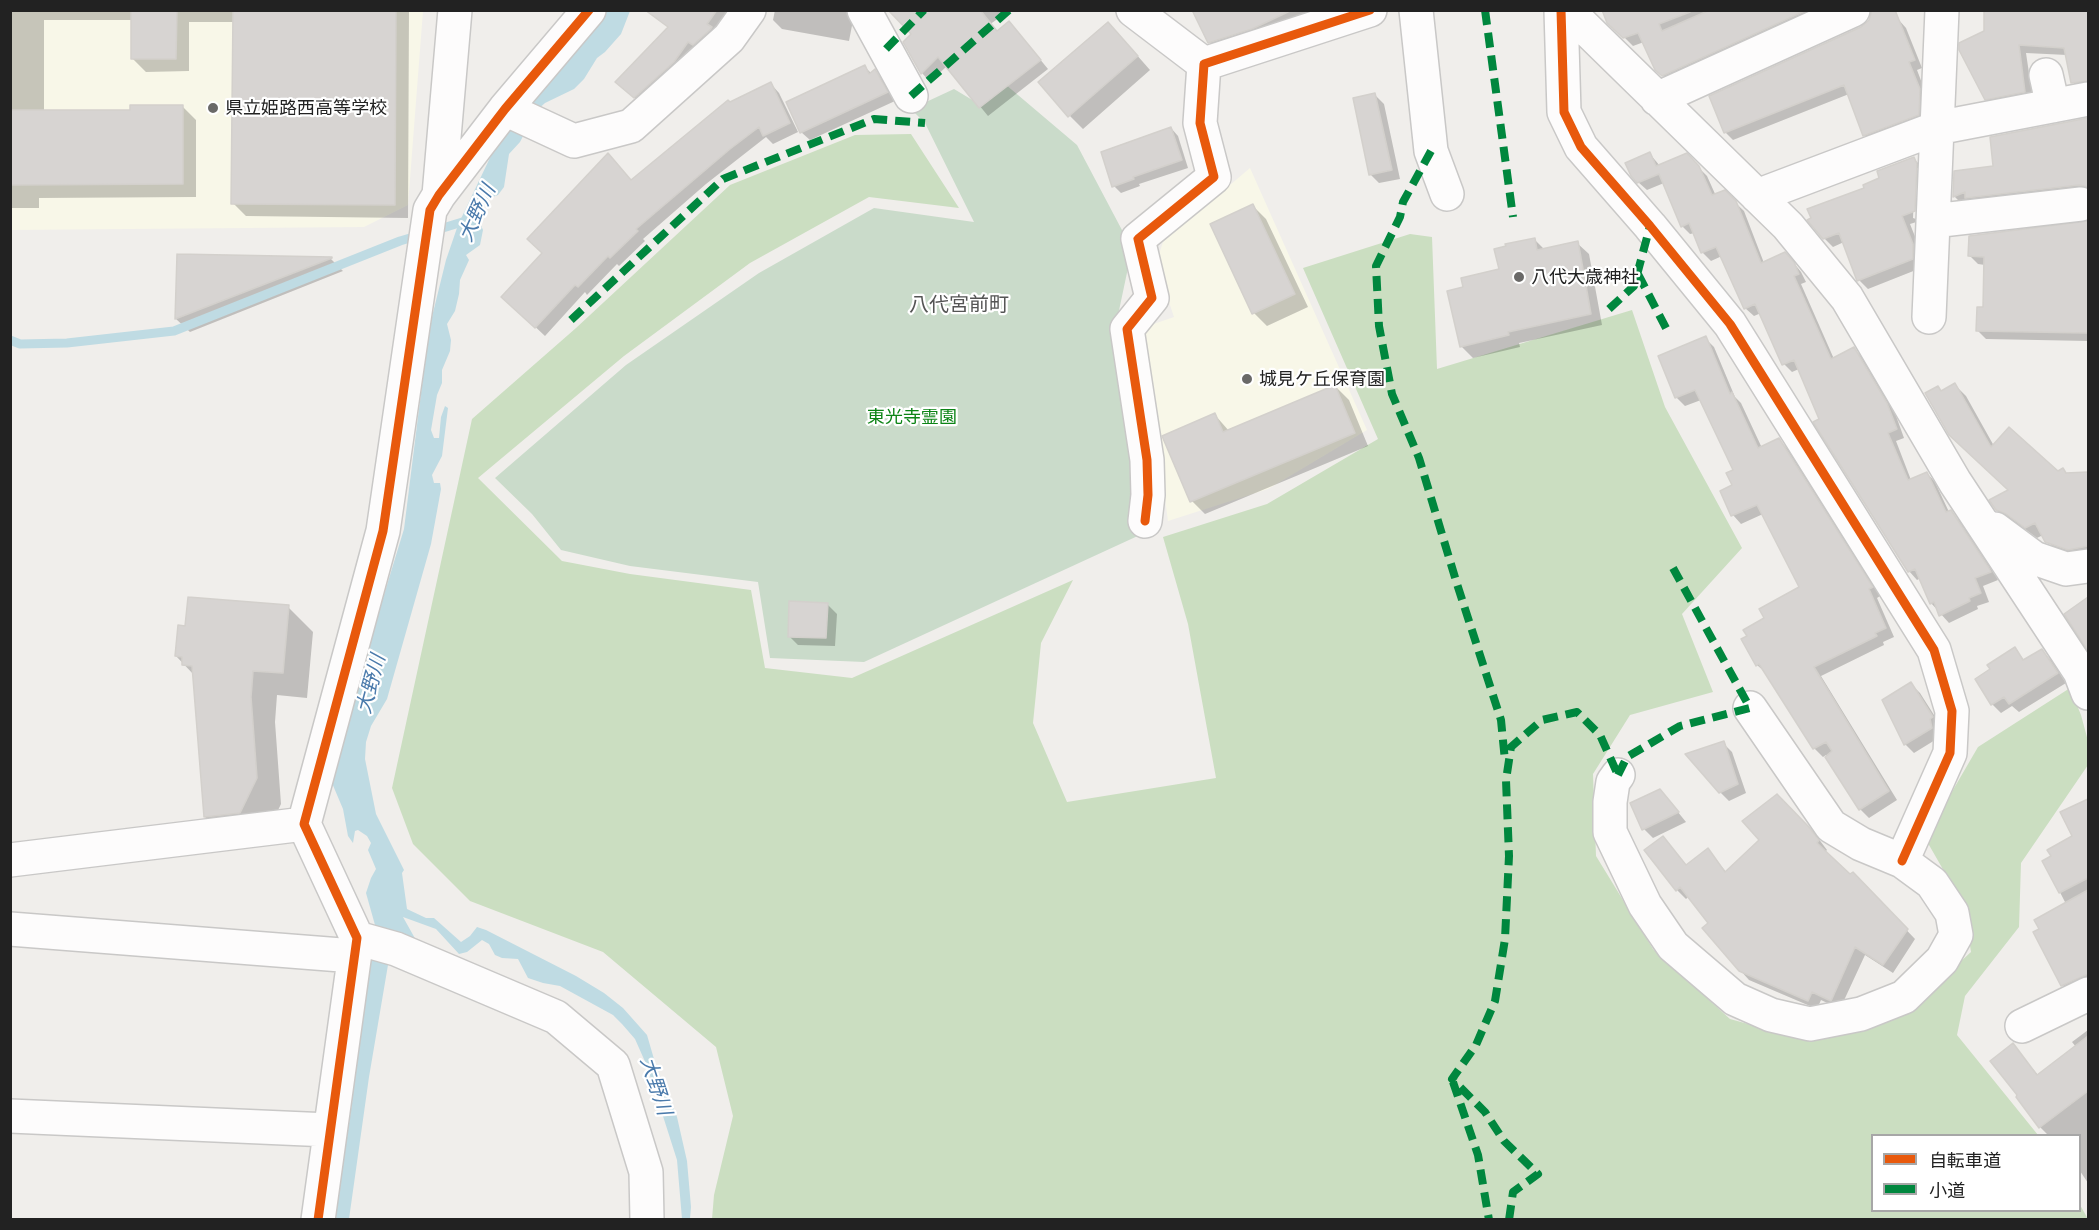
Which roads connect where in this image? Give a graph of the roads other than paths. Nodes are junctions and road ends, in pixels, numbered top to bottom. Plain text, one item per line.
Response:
1 (455, 10) edge
2 (590, 10) edge
3 (749, 10) edge
4 (864, 10) edge
5 (1133, 10) edge
6 (1370, 10) edge
7 (1416, 10) edge
8 (1561, 10) edge
9 (1567, 10) edge
10 (1853, 10) edge
11 (1942, 10) edge
12 (1204, 64) junction
13 (911, 96) dead end
14 (1657, 99) junction
15 (2088, 99) edge
16 (505, 109) junction
17 (1937, 128) junction
18 (1447, 194) dead end
19 (439, 195) junction
20 (1757, 196) junction
21 (2080, 204) dead end
22 (1933, 221) junction
23 (1929, 316) dead end
24 (1976, 516) junction
25 (1145, 521) dead end
26 (2088, 566) edge
27 (2088, 693) edge
28 (1750, 708) dead end
29 (1618, 775) dead end
30 (303, 824) junction
31 (10, 860) edge
32 (1902, 861) junction
33 (10, 929) edge
34 (369, 946) junction
35 (2088, 994) edge
36 (2022, 1026) dead end
37 (10, 1116) edge
38 (329, 1130) junction
39 (318, 1220) edge
40 (647, 1220) edge

1 - 19 street
2 - 16 street
3 - 16 street
4 - 13 street
5 - 12 street
6 - 12 street
7 - 18 street
8 - 32 street
9 - 14 street
10 - 14 street
11 - 17 street
12 - 25 street
14 - 20 street
15 - 17 street
16 - 19 street
17 - 20 street
17 - 22 street
19 - 30 street
20 - 24 street
21 - 22 street
22 - 23 street
24 - 26 street
24 - 27 street
28 - 32 street
29 - 32 street
30 - 31 street
30 - 34 street
33 - 34 street
34 - 38 street
34 - 40 street
35 - 36 street
37 - 38 street
38 - 39 street

